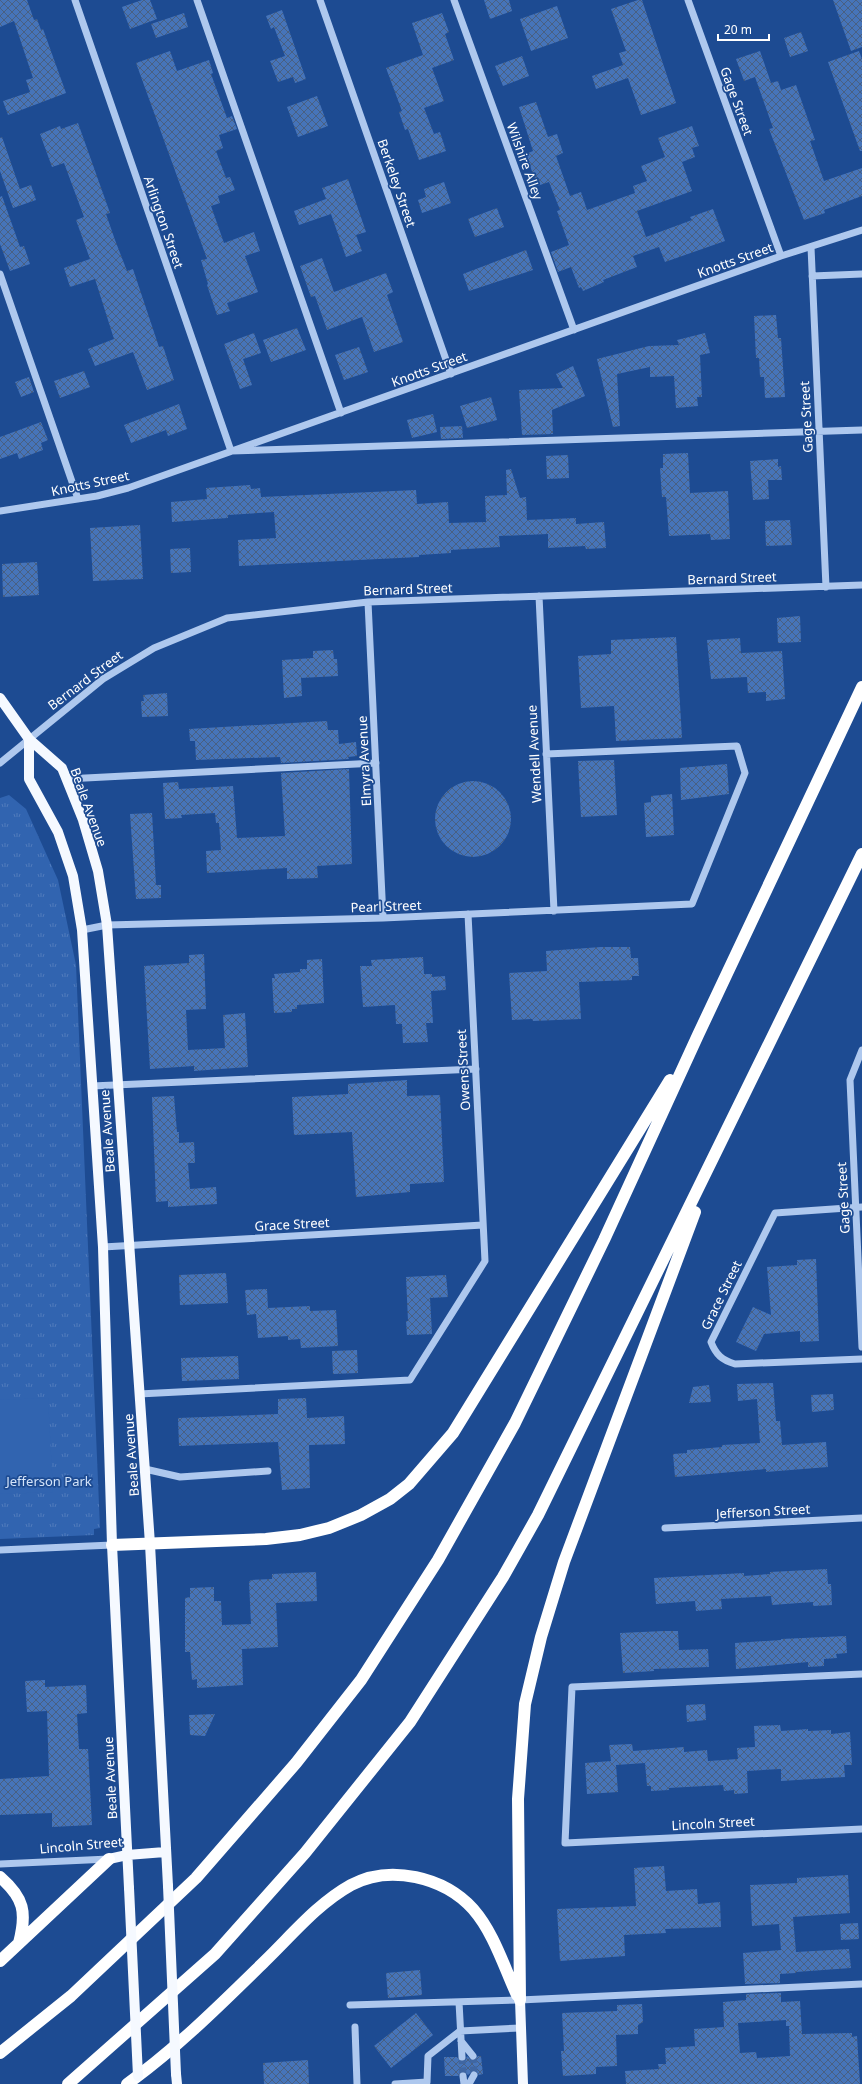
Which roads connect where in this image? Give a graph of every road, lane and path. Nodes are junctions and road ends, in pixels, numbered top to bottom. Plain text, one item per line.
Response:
1 (75, 0) edge
2 (197, 0) edge
3 (320, 0) edge
4 (454, 0) edge
5 (688, 0) edge
6 (862, 230) edge
7 (811, 247) junction
8 (780, 256) junction
9 (0, 274) edge
10 (862, 274) edge
11 (812, 276) junction
12 (574, 330) junction
13 (451, 374) junction
14 (341, 413) junction
15 (862, 430) edge
16 (819, 432) junction
17 (231, 451) junction
18 (78, 499) junction
19 (0, 511) edge
20 (862, 585) edge
21 (826, 587) junction
22 (539, 596) junction
23 (368, 602) junction
24 (862, 687) edge
25 (0, 698) edge
26 (29, 739) junction
27 (546, 754) junction
28 (0, 763) edge
29 (376, 763) junction
30 (66, 780) junction
31 (862, 854) edge
32 (554, 910) junction
33 (468, 914) junction
34 (383, 918) junction
35 (107, 925) junction
36 (82, 930) junction
37 (698, 1035) junction
38 (862, 1050) edge
39 (476, 1069) junction
40 (118, 1085) junction
41 (92, 1086) junction
42 (719, 1148) junction
43 (859, 1207) edge
44 (483, 1225) junction
45 (128, 1246) junction
46 (103, 1247) junction
47 (862, 1347) edge
48 (862, 1359) edge
49 (139, 1394) junction
50 (145, 1469) junction
51 (268, 1471) dead end
52 (862, 1518) edge
53 (665, 1528) dead end
54 (150, 1544) junction
55 (112, 1545) junction
56 (0, 1550) edge
57 (862, 1674) edge
58 (862, 1829) edge
59 (165, 1852) junction
60 (127, 1854) junction
61 (109, 1858) junction
62 (0, 1864) edge
63 (0, 1877) edge
64 (19, 1943) junction
65 (0, 1961) edge
66 (862, 1984) edge
67 (520, 2000) junction
68 (459, 2002) junction
69 (350, 2005) dead end
70 (354, 2027) dead end
71 (520, 2028) junction
72 (460, 2031) junction
73 (461, 2041) junction
74 (0, 2053) edge
75 (462, 2056) tunnel mouth
76 (473, 2056) tunnel mouth
77 (474, 2075) tunnel mouth
78 (463, 2076) tunnel mouth
79 (177, 2079) edge
80 (138, 2080) edge
81 (427, 2083) edge
82 (68, 2084) edge
83 (127, 2084) edge
84 (357, 2084) edge
85 (395, 2084) edge
86 (464, 2084) edge
87 (469, 2084) edge
88 (523, 2084) edge

1 - 17 street, Arlington Street
2 - 14 street
3 - 13 street, Berkeley Street
4 - 12 street, Wilshire Alley
5 - 8 street, Gage Street
6 - 7 street, Knotts Street
7 - 8 street, Knotts Street
7 - 11 street, Gage Street
8 - 12 street, Knotts Street
9 - 18 street
10 - 11 street
11 - 16 street, Gage Street
12 - 13 street, Knotts Street
13 - 14 street, Knotts Street
14 - 17 street, Knotts Street
15 - 16 street
16 - 17 street
16 - 21 street, Gage Street
17 - 18 street, Knotts Street
18 - 19 street, Knotts Street
20 - 21 street, Bernard Street
21 - 22 street, Bernard Street
22 - 23 street, Bernard Street
22 - 27 street, Wendell Avenue
23 - 26 street, Bernard Street
23 - 29 street, Elmyra Avenue
24 - 37 highway
25 - 26 main road
26 - 28 street, Bernard Street
26 - 30 main road, Beale Avenue
26 - 36 main road, Beale Avenue
27 - 32 street, Wendell Avenue
27 - 32 street, Pearl Street
29 - 30 street
29 - 34 street, Elmyra Avenue
30 - 35 main road, Beale Avenue
31 - 42 highway
32 - 33 street, Pearl Street
33 - 34 street, Pearl Street
33 - 39 street, Owens Street
34 - 35 street, Pearl Street
35 - 36 street, Pearl Street
35 - 40 main road, Beale Avenue
36 - 41 main road, Beale Avenue
37 - 54 highway
37 - 74 highway
38 - 43 street, Gage Street
39 - 40 street
39 - 44 street, Owens Street
40 - 41 street
40 - 45 main road, Beale Avenue
41 - 46 main road, Beale Avenue
42 - 67 highway
42 - 82 highway
43 - 47 street, Gage Street
43 - 48 street, Grace Street
44 - 45 street, Grace Street
44 - 49 street, Owens Street
45 - 46 street, Grace Street
45 - 49 main road, Beale Avenue
46 - 55 main road, Beale Avenue
49 - 50 main road, Beale Avenue
50 - 51 street
50 - 54 main road, Beale Avenue
52 - 53 street, Jefferson Street
54 - 55 highway
54 - 59 main road, Beale Avenue
55 - 56 street
55 - 60 main road, Beale Avenue
57 - 58 street, Lincoln Street
59 - 60 main road, Lincoln Street
59 - 79 main road, Beale Avenue, bridge
60 - 61 main road, Lincoln Street
60 - 80 main road, Beale Avenue, bridge
61 - 62 street, Lincoln Street
61 - 64 highway
63 - 64 highway
64 - 65 highway
66 - 67 street
67 - 68 street
67 - 71 main road
67 - 83 highway
68 - 69 street
68 - 72 street
70 - 84 street
71 - 72 street
71 - 88 main road
72 - 73 street
72 - 81 street
73 - 75 street
73 - 76 street
77 - 87 street
78 - 86 street
81 - 85 street

